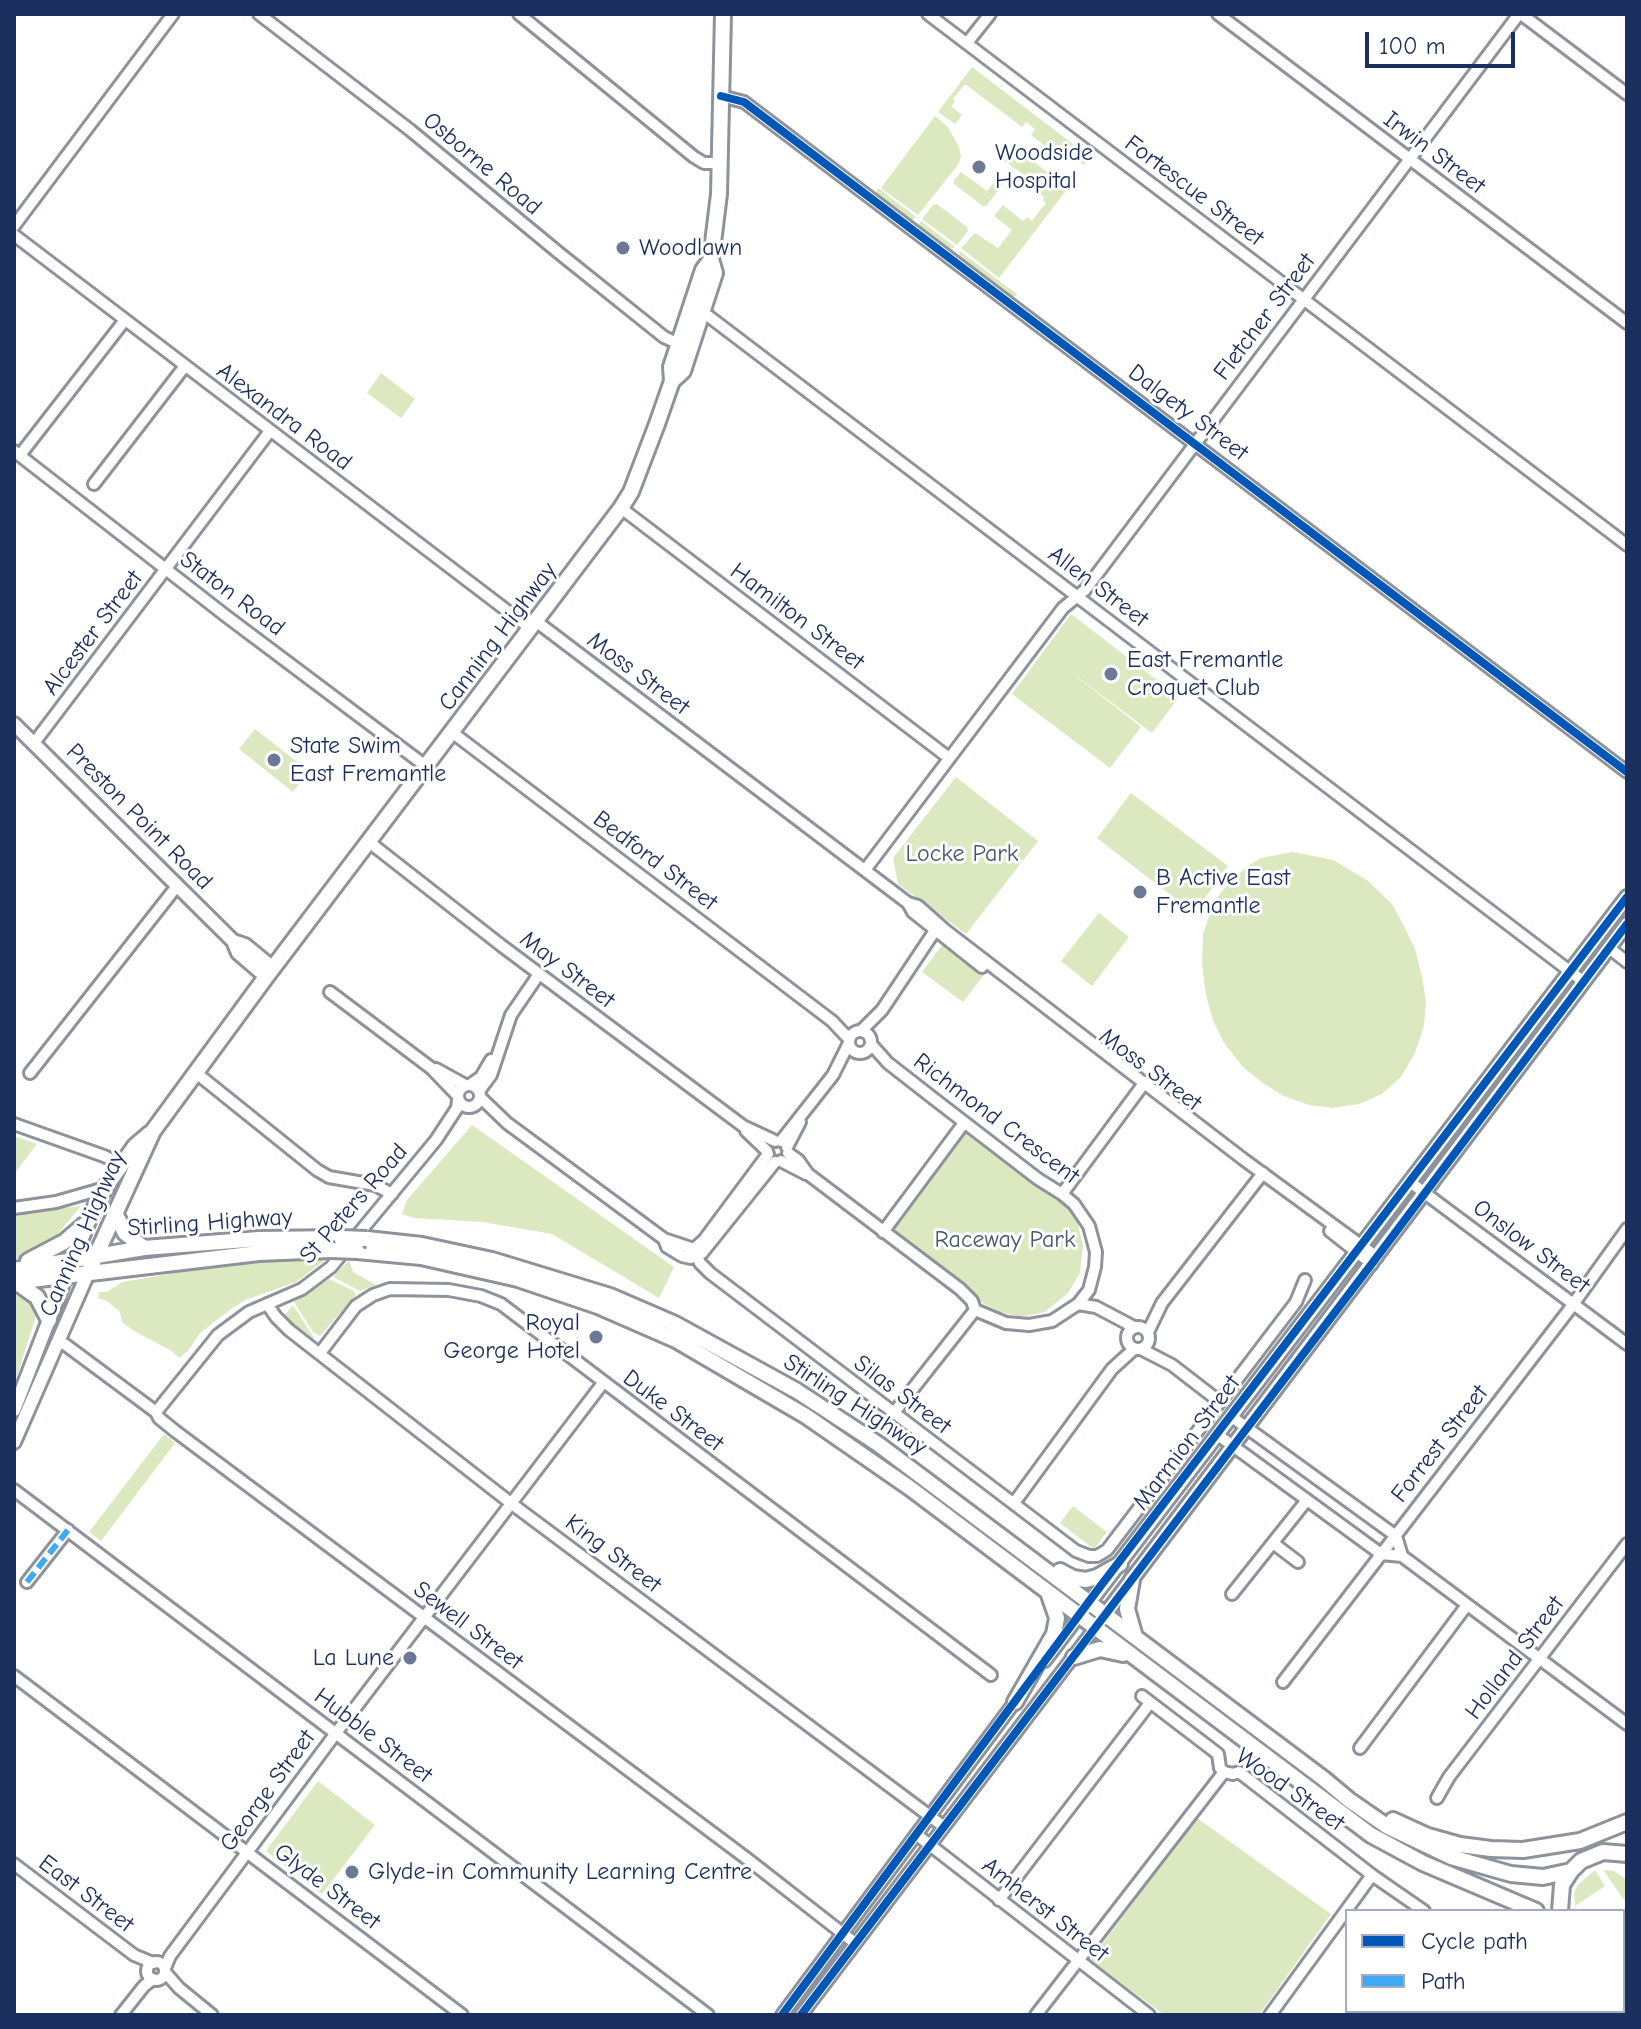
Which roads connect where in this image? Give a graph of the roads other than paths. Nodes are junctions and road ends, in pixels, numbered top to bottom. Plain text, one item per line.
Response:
1 (173, 14) edge
2 (259, 14) edge
3 (519, 14) edge
4 (723, 14) edge
5 (928, 14) edge
6 (990, 14) edge
7 (1218, 14) edge
8 (1520, 14) edge
9 (967, 43) junction
10 (1627, 94) edge
11 (721, 96) junction
12 (1409, 159) junction
13 (719, 163) junction
14 (14, 226) edge
15 (14, 235) edge
16 (711, 259) junction
17 (1304, 300) junction
18 (703, 312) junction
19 (125, 320) junction
20 (1627, 323) edge
21 (679, 344) junction
22 (185, 366) junction
23 (672, 381) junction
24 (270, 431) junction
25 (1195, 443) junction
26 (17, 453) edge
27 (94, 484) dead end
28 (621, 508) junction
29 (1627, 545) edge
30 (166, 570) junction
31 (1077, 597) junction
32 (534, 625) junction
33 (14, 724) edge
34 (453, 733) junction
35 (34, 743) junction
36 (949, 758) junction
37 (427, 767) junction
38 (1627, 772) edge
39 (369, 842) junction
40 (865, 870) junction
41 (177, 886) junction
42 (1627, 897) edge
43 (1627, 924) edge
44 (940, 930) junction
45 (1609, 948) junction
46 (1627, 962) edge
47 (1570, 971) junction
48 (269, 973) junction
49 (541, 976) junction
50 (1584, 982) junction
51 (330, 992) dead end
52 (882, 1010) junction
53 (854, 1036) junction
54 (867, 1047) junction
55 (195, 1072) junction
56 (30, 1073) dead end
57 (833, 1075) junction
58 (1143, 1085) junction
59 (469, 1096) junction
60 (964, 1123) junction
61 (14, 1124) edge
62 (153, 1131) junction
63 (778, 1151) junction
64 (121, 1164) junction
65 (1261, 1175) junction
66 (1410, 1182) junction
67 (105, 1188) junction
68 (1426, 1193) junction
69 (392, 1194) junction
70 (1062, 1194) junction
71 (14, 1208) edge
72 (115, 1213) junction
73 (88, 1221) junction
74 (1627, 1229) edge
75 (883, 1232) junction
76 (336, 1244) junction
77 (362, 1245) junction
78 (144, 1248) junction
79 (1360, 1249) junction
80 (695, 1253) junction
81 (96, 1255) junction
82 (73, 1259) junction
83 (1375, 1261) junction
84 (88, 1273) junction
85 (14, 1276) edge
86 (66, 1276) junction
87 (1305, 1280) dead end
88 (1083, 1297) junction
89 (267, 1304) junction
90 (1573, 1304) junction
91 (971, 1311) junction
92 (49, 1320) junction
93 (1137, 1337) junction
94 (59, 1340) junction
95 (1627, 1344) edge
96 (320, 1353) junction
97 (603, 1383) junction
98 (1220, 1402) junction
99 (14, 1410) edge
100 (893, 1414) junction
101 (157, 1415) junction
102 (1232, 1417) junction
103 (1248, 1427) junction
104 (1218, 1435) junction
105 (14, 1442) edge
106 (1232, 1446) junction
107 (14, 1490) edge
108 (954, 1499) junction
109 (1307, 1500) junction
110 (1014, 1503) junction
111 (512, 1504) junction
112 (68, 1530) junction
113 (1396, 1536) junction
114 (1273, 1543) junction
115 (1627, 1544) edge
116 (1381, 1554) junction
117 (1402, 1556) junction
118 (1298, 1562) dead end
119 (1120, 1564) junction
120 (1132, 1580) junction
121 (27, 1582) dead end
122 (1048, 1593) junction
123 (1232, 1594) dead end
124 (1089, 1602) junction
125 (1467, 1605) junction
126 (1106, 1614) junction
127 (1079, 1616) junction
128 (423, 1617) junction
129 (1095, 1628) junction
130 (1135, 1637) junction
131 (1074, 1657) junction
132 (1540, 1658) junction
133 (1137, 1661) junction
134 (991, 1675) dead end
135 (14, 1676) edge
136 (1283, 1682) dead end
137 (1015, 1702) junction
138 (1627, 1724) edge
139 (336, 1733) junction
140 (1360, 1748) dead end
141 (1224, 1772) junction
142 (1324, 1779) junction
143 (1437, 1798) dead end
144 (931, 1816) junction
145 (1627, 1822) edge
146 (943, 1826) junction
147 (917, 1835) junction
148 (1627, 1843) edge
149 (929, 1845) junction
150 (1608, 1852) junction
151 (248, 1853) junction
152 (1627, 1854) edge
153 (14, 1864) edge
154 (1571, 1871) junction
155 (1372, 1875) junction
156 (1483, 1888) junction
157 (999, 1900) junction
158 (1347, 1909) edge
159 (1421, 1909) edge
160 (1509, 1909) edge
161 (1531, 1909) edge
162 (1560, 1909) edge
163 (1345, 1912) edge
164 (842, 1934) junction
165 (855, 1943) junction
166 (1077, 1961) junction
167 (154, 1973) junction
168 (121, 2015) edge
169 (212, 2015) edge
170 (462, 2015) edge
171 (708, 2015) edge
172 (782, 2015) edge
173 (801, 2015) edge
174 (1036, 2015) edge
175 (1149, 2015) edge
176 (1270, 2015) edge

1 - 14 street
2 - 21 street, Osborne Road
3 - 13 street
4 - 11 highway, Canning Highway
5 - 9 street, Fortescue Street
6 - 9 street
7 - 12 street, Irwin Street
8 - 10 street
8 - 12 street, Fletcher Street
9 - 17 street, Fortescue Street
11 - 13 highway, Canning Highway
11 - 25 street, Dalgety Street
12 - 17 street, Fletcher Street
12 - 20 street, Irwin Street
13 - 16 highway, Canning Highway
15 - 19 street, Alexandra Road
16 - 18 highway, Canning Highway
16 - 21 highway, Canning Highway
17 - 25 street, Fletcher Street
17 - 29 street, Fortescue Street
18 - 23 highway, Canning Highway
18 - 31 street, Allen Street
19 - 22 street, Alexandra Road
19 - 26 street
21 - 23 highway, Canning Highway
22 - 24 street, Alexandra Road
22 - 27 street
23 - 28 highway, Canning Highway
24 - 30 street, Alcester Street
24 - 32 street, Alexandra Road
25 - 31 street, Fletcher Street
25 - 38 street, Dalgety Street
26 - 30 street, Staton Road
28 - 32 highway, Canning Highway
28 - 36 street, Hamilton Street
30 - 35 street, Alcester Street
30 - 37 street, Staton Road
31 - 36 street, Fletcher Street
31 - 47 street, Allen Street
32 - 34 highway, Canning Highway
32 - 40 street, Moss Street
33 - 35 main road, Preston Point Road
34 - 37 highway, Canning Highway
34 - 53 street, Bedford Street
35 - 41 main road, Preston Point Road
36 - 40 street, Fletcher Street
37 - 39 highway, Canning Highway
39 - 48 highway, Canning Highway
39 - 49 street, May Street
40 - 44 street, Moss Street
41 - 48 main road, Preston Point Road
41 - 56 street
42 - 47 main road, Marmion Street
43 - 45 main road, Marmion Street
44 - 52 street
44 - 58 street, Moss Street
45 - 46 street
45 - 50 main road, Marmion Street
47 - 50 street, Allen Street
47 - 66 main road, Marmion Street
48 - 55 highway, Canning Highway
49 - 59 street, St Peters Road
49 - 63 street, May Street
50 - 68 main road, Marmion Street
51 - 59 street, Silas Street
52 - 53 street
52 - 54 street
53 - 54 street
53 - 54 street
53 - 57 street
54 - 57 street
54 - 60 street, Richmond Crescent
55 - 62 highway, Canning Highway
55 - 69 street
57 - 63 street
58 - 65 street, Moss Street
58 - 70 street
59 - 69 street, St Peters Road
59 - 80 street, Silas Street
60 - 70 street, Richmond Crescent
60 - 75 street
61 - 64 street
62 - 64 highway, Canning Highway
62 - 72 highway, Canning Highway
63 - 75 street
63 - 80 street
64 - 67 highway, Canning Highway
65 - 79 street, Moss Street
65 - 93 street
66 - 68 street, Onslow Street
66 - 79 main road, Marmion Street
67 - 71 street
67 - 73 highway, Canning Highway
68 - 83 main road, Marmion Street
68 - 90 street, Onslow Street
69 - 89 street, St Peters Road
70 - 88 street, Richmond Crescent
72 - 78 highway
72 - 81 highway, Canning Highway
73 - 82 highway, Canning Highway
73 - 85 highway
74 - 90 street, Forrest Street
75 - 91 street
76 - 77 highway, Stirling Highway, bridge
76 - 78 highway, Stirling Highway
76 - 84 highway, Stirling Highway
77 - 108 highway, Stirling Highway
77 - 122 highway, Stirling Highway
78 - 81 highway, Stirling Highway
79 - 83 street, Moss Street
79 - 102 main road, Marmion Street
80 - 100 street, Silas Street
81 - 82 highway, Stirling Highway
81 - 84 highway, Canning Highway
82 - 85 highway, Stirling Highway
82 - 86 highway, Canning Highway
83 - 103 main road, Marmion Street
84 - 86 highway, Stirling Highway
84 - 94 main road, Canning Highway
85 - 86 highway, Stirling Highway
85 - 92 highway
86 - 92 main road, Canning Highway
87 - 98 street
88 - 91 street
88 - 93 street
89 - 96 street, King Street
89 - 101 street, St Peters Road
90 - 95 street, Onslow Street
90 - 113 street, Forrest Street
91 - 100 street
92 - 99 main road, Canning Highway
93 - 98 street
93 - 110 street
94 - 101 street, Sewell Street
94 - 105 main road, Canning Highway
96 - 97 street, Duke Street
96 - 111 street, King Street
97 - 111 street, George Street
97 - 134 street, Duke Street
98 - 110 street, Silas Street
100 - 110 street, Silas Street
101 - 128 street, Sewell Street
102 - 103 street
102 - 104 main road, Marmion Street
103 - 106 main road, Marmion Street
103 - 113 street
104 - 106 street
104 - 119 main road, Marmion Street
106 - 109 street
106 - 120 main road, Marmion Street
107 - 112 street, Hubble Street
108 - 119 highway
108 - 124 highway, Stirling Highway
109 - 114 street
109 - 116 street
111 - 128 street, George Street
111 - 144 street, King Street
112 - 121 street
112 - 139 street, Hubble Street
113 - 116 street, Forrest Street
113 - 117 street
114 - 118 street
114 - 123 street
115 - 132 street, Holland Street
116 - 117 street
116 - 136 street, Forrest Street
117 - 125 street
119 - 124 main road, Marmion Street
120 - 126 main road, Marmion Street
120 - 130 highway
122 - 127 highway, Stirling Highway
122 - 137 highway
124 - 126 highway, Stirling Highway
124 - 127 main road, Marmion Street
125 - 132 street
125 - 140 street
126 - 129 main road, Marmion Street
126 - 130 highway, Stirling Highway
127 - 129 highway, Stirling Highway
127 - 137 street, Marmion Street
128 - 139 street, George Street
128 - 164 street, Sewell Street
129 - 131 street, Marmion Street
129 - 133 highway, Stirling Highway
130 - 142 highway, Stirling Highway
131 - 133 highway
131 - 146 street, Marmion Street
132 - 138 street
132 - 143 street, Holland Street
133 - 156 highway, Stirling Highway
135 - 151 street, Glyde Street
137 - 144 street, Marmion Street
139 - 151 street, George Street
139 - 171 street, Hubble Street
141 - 155 street, Wood Street
141 - 157 street, Wood Street
141 - 166 street
142 - 145 highway
142 - 154 highway, Stirling Highway
144 - 146 street, King Street
144 - 147 street, Marmion Street
146 - 149 street, Marmion Street
147 - 149 street, Amherst Street
147 - 164 street, Marmion Street
148 - 150 highway, Stirling Highway
149 - 157 street, Amherst Street
149 - 165 street, Marmion Street
150 - 152 highway
150 - 154 highway, Stirling Highway
151 - 167 street, George Street
151 - 170 street, Glyde Street
153 - 167 street, East Street
154 - 162 highway
155 - 158 street
155 - 159 street, Wood Street
156 - 160 highway
156 - 161 highway, Stirling Highway
157 - 166 street, Amherst Street
163 - 176 street
164 - 165 street, Sewell Street
164 - 172 street, Marmion Street
165 - 173 street, Marmion Street
166 - 174 street
166 - 175 street, Amherst Street
167 - 168 street, George Street
167 - 169 street, East Street

